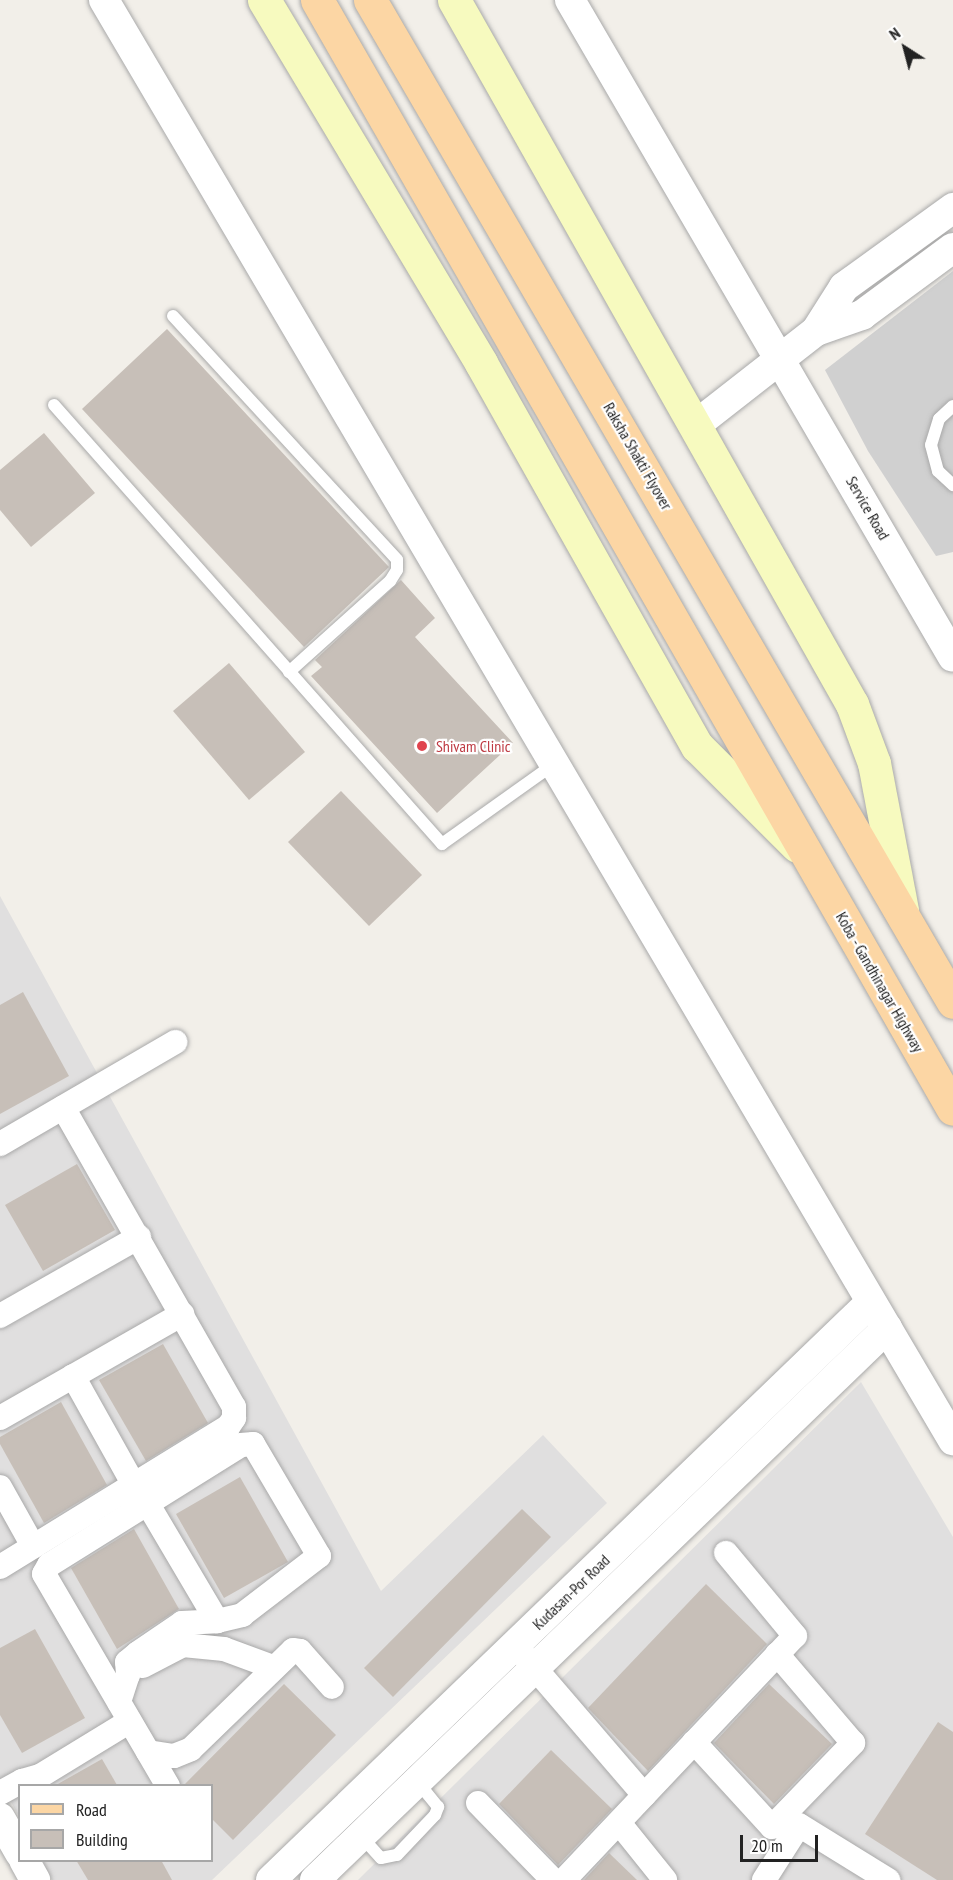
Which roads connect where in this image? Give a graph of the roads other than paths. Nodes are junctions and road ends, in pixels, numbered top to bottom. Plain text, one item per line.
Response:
1 (104, 0) edge
2 (264, 0) edge
3 (317, 0) edge
4 (370, 0) edge
5 (454, 0) edge
6 (570, 0) edge
7 (953, 208) edge
8 (953, 248) edge
9 (173, 316) dead end
10 (816, 331) junction
11 (783, 360) junction
12 (54, 405) dead end
13 (953, 405) edge
14 (697, 424) junction
15 (953, 485) edge
16 (953, 657) edge
17 (290, 672) junction
18 (554, 764) junction
19 (807, 856) junction
20 (902, 914) junction
21 (924, 951) junction
22 (953, 974) edge
23 (953, 1002) edge
24 (175, 1042) dead end
25 (63, 1107) junction
26 (953, 1109) edge
27 (0, 1144) edge
28 (139, 1237) junction
29 (870, 1303) junction
30 (2, 1310) edge
31 (182, 1314) junction
32 (887, 1328) junction
33 (73, 1376) junction
34 (0, 1418) edge
35 (953, 1440) edge
36 (693, 1473) junction
37 (134, 1485) junction
38 (0, 1487) edge
39 (713, 1495) junction
40 (149, 1506) junction
41 (33, 1546) junction
42 (726, 1553) dead end
43 (0, 1567) edge
44 (217, 1621) junction
45 (777, 1654) junction
46 (526, 1655) junction
47 (273, 1667) junction
48 (128, 1675) junction
49 (332, 1687) dead end
50 (124, 1710) junction
51 (694, 1742) junction
52 (148, 1752) junction
53 (417, 1781) junction
54 (167, 1784) edge
55 (0, 1793) edge
56 (644, 1795) junction
57 (478, 1803) dead end
58 (0, 1818) edge
59 (620, 1824) junction
60 (351, 1825) junction
61 (18, 1850) edge
62 (25, 1862) edge
63 (35, 1880) edge
64 (271, 1880) edge
65 (315, 1880) edge
66 (553, 1880) edge
67 (564, 1880) edge
68 (665, 1880) edge
69 (764, 1880) edge
70 (888, 1880) edge

1 - 18 street
2 - 19 main road
3 - 19 main road
4 - 20 main road, Raksha Shakti Flyover
5 - 14 main road
6 - 11 street, Service Road
7 - 10 street
8 - 10 street
9 - 17 lane
10 - 11 street
11 - 14 street
11 - 16 street, Service Road
12 - 17 lane
13 - 15 lane
14 - 20 main road
17 - 18 lane
18 - 29 street
19 - 26 main road, Koba - Gandhinagar Highway
20 - 21 main road, Raksha Shakti Flyover
21 - 22 main road
21 - 23 main road, Raksha Shakti Flyover
24 - 25 street
25 - 27 street
25 - 28 street
28 - 30 street
28 - 31 street
29 - 32 street
29 - 36 street, Kudasan-Por Road
31 - 33 street
31 - 37 street
32 - 35 street
32 - 39 street, Kudasan-Por Road
33 - 34 street
33 - 37 street
36 - 39 street
36 - 46 street, Kudasan-Por Road
37 - 41 street
38 - 41 street
39 - 46 street, Kudasan-Por Road
40 - 44 street
40 - 44 street
40 - 50 street
41 - 43 street
42 - 45 street
44 - 48 street
45 - 51 street
45 - 51 street
46 - 53 street, Kudasan-Por Road
46 - 56 street
46 - 60 street, Kudasan-Por Road
47 - 48 street
47 - 49 street
47 - 52 street
48 - 50 street
50 - 52 street
50 - 55 street
51 - 56 street
52 - 54 street
53 - 60 street, Kudasan-Por Road
53 - 60 lane
56 - 59 street
57 - 66 street
58 - 61 street
59 - 67 street
59 - 68 street
60 - 64 street, Kudasan-Por Road
60 - 65 street, Kudasan-Por Road
62 - 63 street
69 - 70 street

